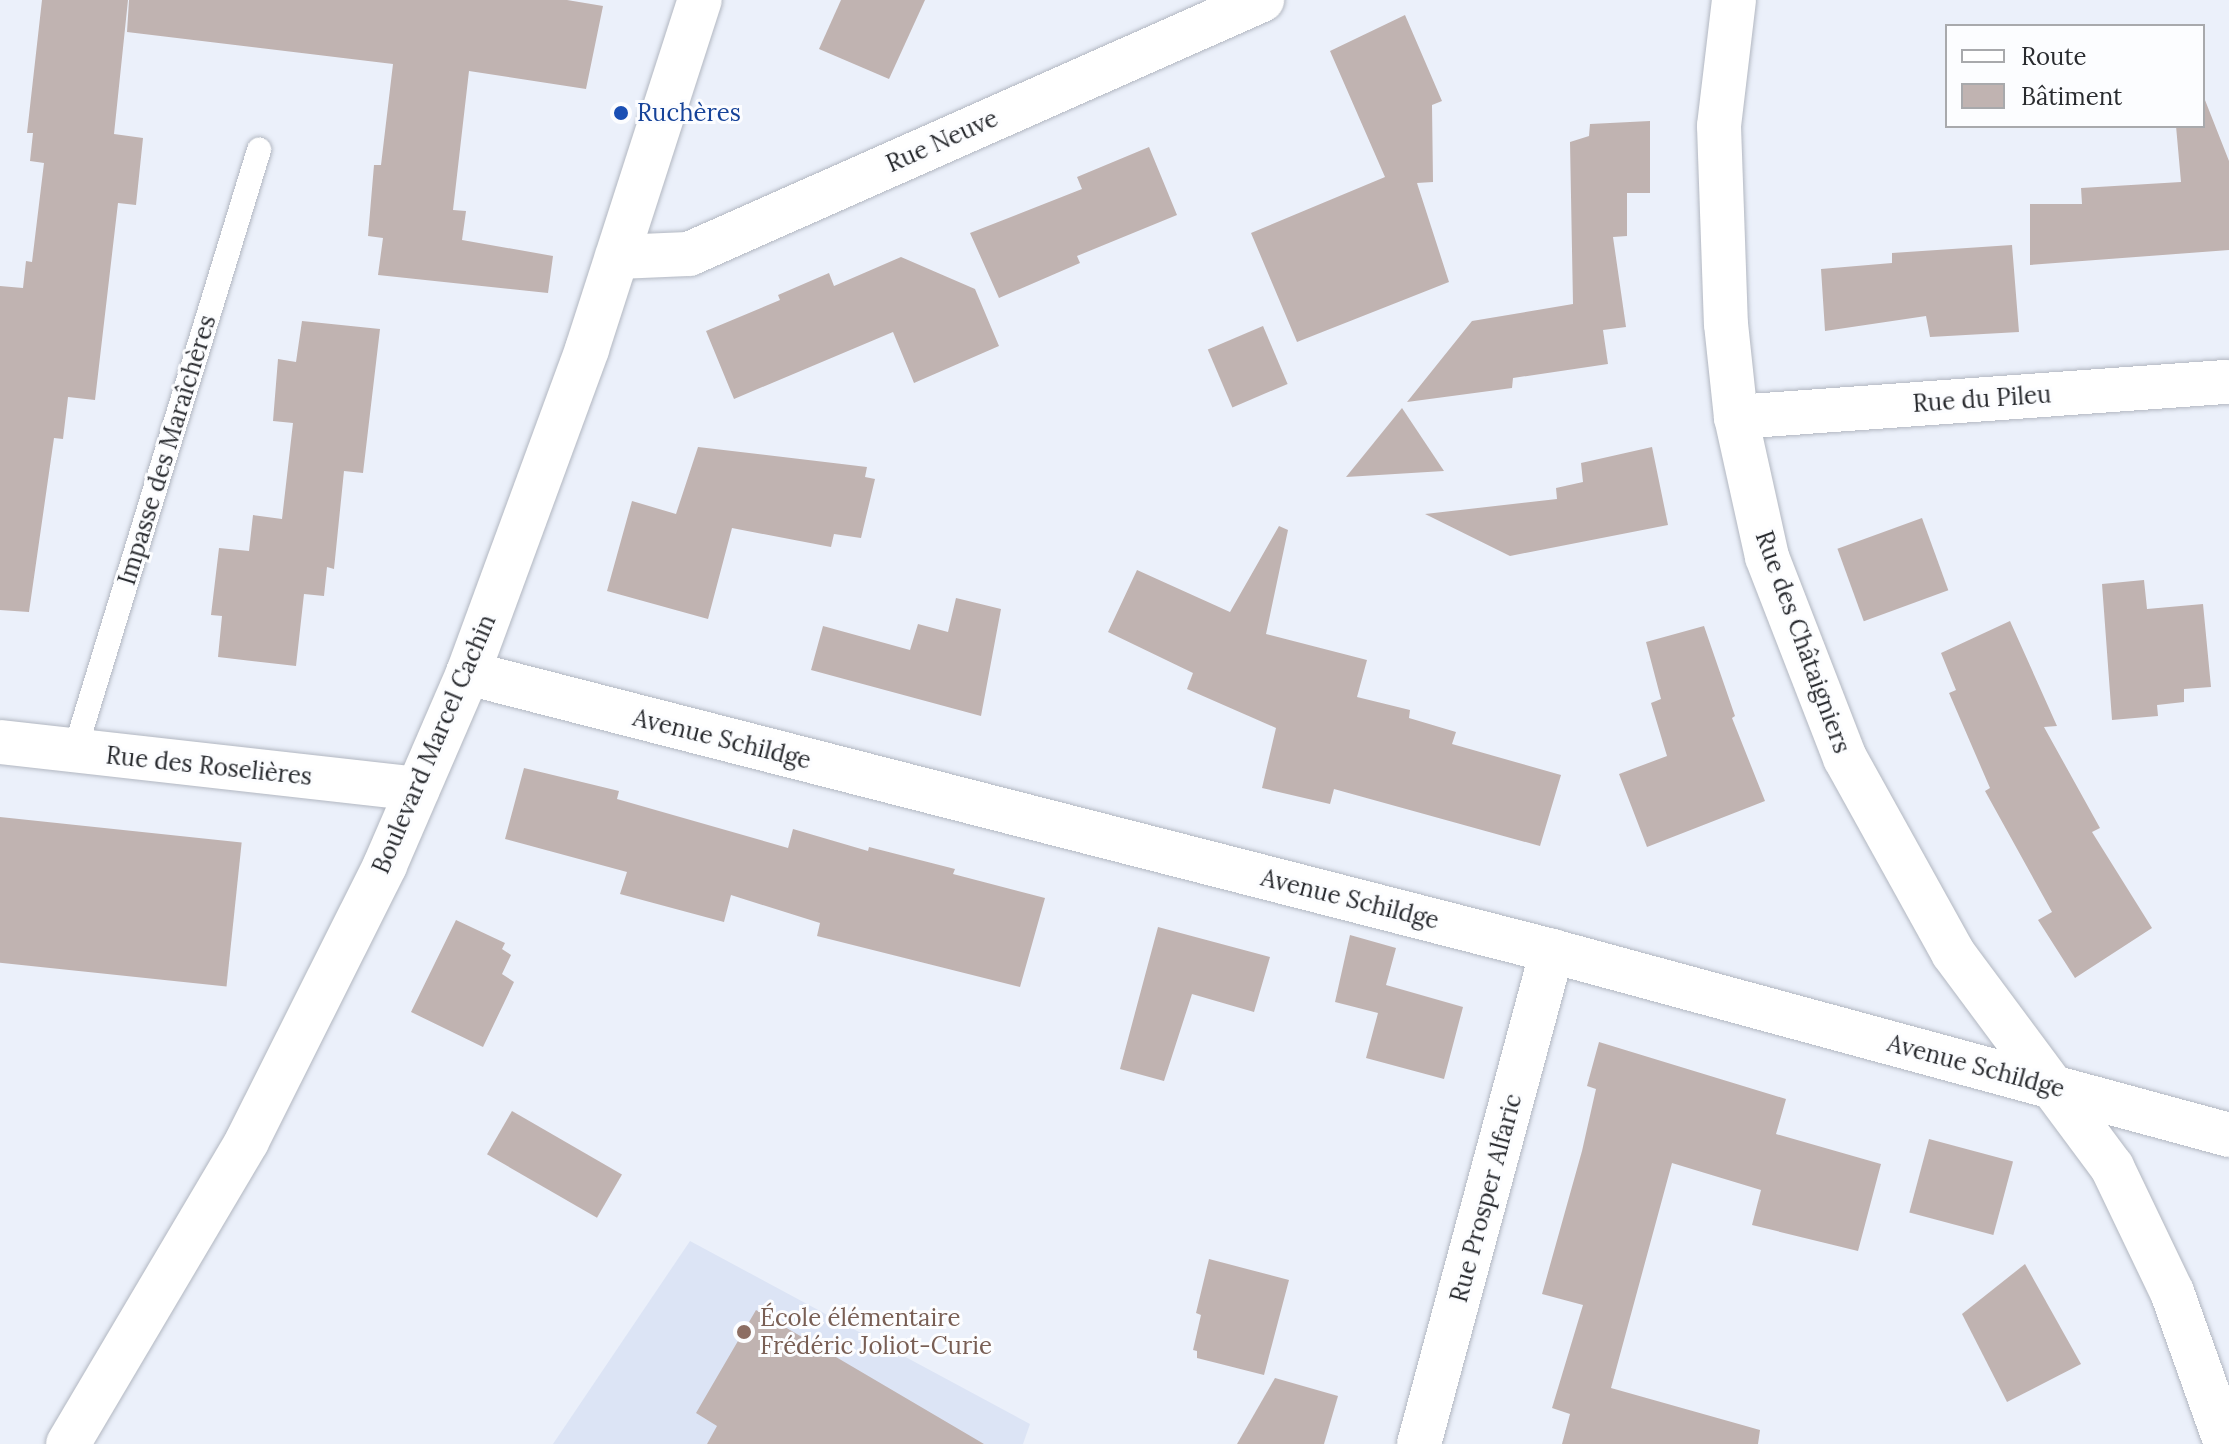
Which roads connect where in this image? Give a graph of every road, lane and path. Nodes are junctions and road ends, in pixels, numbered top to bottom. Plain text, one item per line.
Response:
1 (700, 0) edge
2 (1262, 0) edge
3 (1734, 0) edge
4 (259, 150) dead end
5 (617, 257) junction
6 (2229, 382) edge
7 (1736, 417) junction
8 (468, 673) junction
9 (0, 742) edge
10 (75, 750) junction
11 (417, 789) junction
12 (1552, 951) junction
13 (2050, 1086) junction
14 (2229, 1135) edge
15 (68, 1444) edge
16 (1419, 1444) edge
17 (2226, 1444) edge

1 - 5 street, Boulevard Marcel Cachin
2 - 5 street, Rue Neuve
3 - 7 street, Rue des Châtaigniers
4 - 10 lane, Impasse des Maraîchères
5 - 8 street, Boulevard Marcel Cachin
6 - 7 street, Rue du Pileu
7 - 13 street, Rue des Châtaigniers
8 - 11 street, Boulevard Marcel Cachin
8 - 12 street, Avenue Schildge
9 - 10 street, Rue des Roselières
10 - 11 street, Rue des Roselières
11 - 15 street, Boulevard Marcel Cachin
12 - 13 street, Avenue Schildge
12 - 16 street, Rue Prosper Alfaric
13 - 14 street, Avenue Schildge
13 - 17 street, Rue des Châtaigniers

